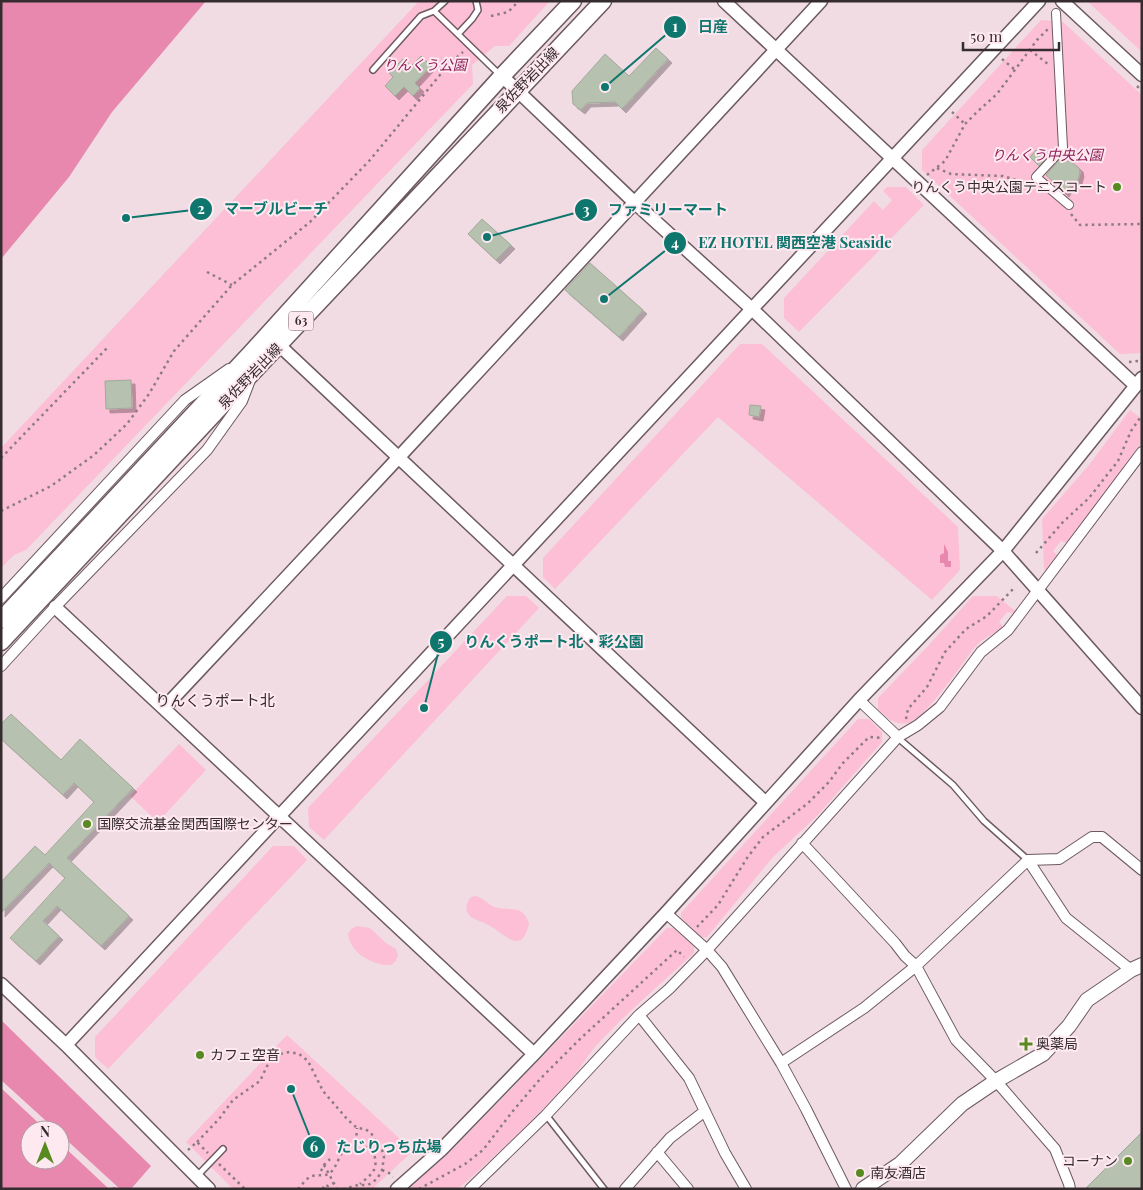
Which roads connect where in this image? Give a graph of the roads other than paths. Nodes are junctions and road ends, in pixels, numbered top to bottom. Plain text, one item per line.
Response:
1 (444, 1) edge
2 (476, 1) edge
3 (573, 1) edge
4 (603, 1) edge
5 (724, 1) edge
6 (821, 1) edge
7 (1039, 1) edge
8 (1062, 1) edge
9 (434, 11) junction
10 (1056, 13) dead end
11 (458, 34) junction
12 (775, 50) junction
13 (373, 70) dead end
14 (1142, 75) edge
15 (502, 76) junction
16 (516, 91) junction
17 (894, 159) junction
18 (634, 202) junction
19 (1069, 205) road end
20 (753, 310) junction
21 (279, 345) junction
22 (250, 354) junction
23 (253, 372) junction
24 (1140, 385) edge
25 (1142, 452) edge
26 (399, 457) junction
27 (1003, 551) junction
28 (513, 564) junction
29 (1038, 590) junction
30 (1, 598) edge
31 (55, 607) junction
32 (1, 620) edge
33 (1, 642) edge
34 (1, 666) edge
35 (859, 700) junction
36 (164, 708) junction
37 (1142, 708) edge
38 (898, 737) junction
39 (765, 802) junction
40 (278, 816) junction
41 (802, 843) junction
42 (1028, 860) junction
43 (1142, 870) edge
44 (666, 913) junction
45 (707, 950) junction
46 (916, 966) junction
47 (1136, 967) edge
48 (1, 984) edge
49 (639, 1015) junction
50 (66, 1044) junction
51 (534, 1054) junction
52 (781, 1063) junction
53 (996, 1081) junction
54 (704, 1111) junction
55 (546, 1115) junction
56 (223, 1149) dead end
57 (657, 1152) junction
58 (196, 1176) junction
59 (395, 1183) edge
60 (475, 1187) edge
61 (209, 1189) edge
62 (604, 1189) edge
63 (625, 1189) edge
64 (688, 1189) edge
65 (746, 1189) edge
66 (846, 1189) edge
67 (863, 1189) edge
68 (1070, 1189) edge

1 - 9 lane
2 - 11 lane
3 - 15 main road, 泉佐野岩出線 / 63
4 - 16 main road, 泉佐野岩出線 / 63
5 - 12 street
6 - 12 street
7 - 17 street
8 - 14 street
9 - 11 lane
9 - 13 lane
10 - 19 street
11 - 15 lane
12 - 17 street
12 - 18 street
15 - 16 street
15 - 22 main road, 泉佐野岩出線 / 63
16 - 18 street
16 - 21 main road, 泉佐野岩出線 / 63
17 - 20 street
17 - 24 street
18 - 20 street
18 - 26 street
20 - 27 street
20 - 28 street
21 - 23 main road, 泉佐野岩出線 / 63
21 - 26 street
22 - 30 street
22 - 32 main road, 泉佐野岩出線 / 63
23 - 31 street
23 - 33 main road, 泉佐野岩出線 / 63
24 - 27 street
25 - 29 street
26 - 28 street
26 - 36 street
27 - 29 street
27 - 35 street
28 - 39 street
28 - 40 street
29 - 37 street
29 - 38 street
31 - 34 street
31 - 36 street
35 - 38 street
35 - 39 street
36 - 40 street
38 - 41 street
38 - 42 lane
39 - 44 street
40 - 50 street
40 - 51 street
41 - 45 street
41 - 46 street
42 - 43 street
42 - 46 street
42 - 47 street
44 - 45 street
44 - 51 street
45 - 49 street
45 - 52 street
46 - 52 street
46 - 53 street
47 - 53 main road
48 - 50 street
49 - 54 street
49 - 55 street
50 - 58 street
51 - 59 street
52 - 66 street
53 - 67 main road
53 - 68 street
54 - 57 street
54 - 65 street
55 - 60 street
55 - 62 lane
56 - 58 lane
57 - 63 street
57 - 64 street
58 - 61 street

